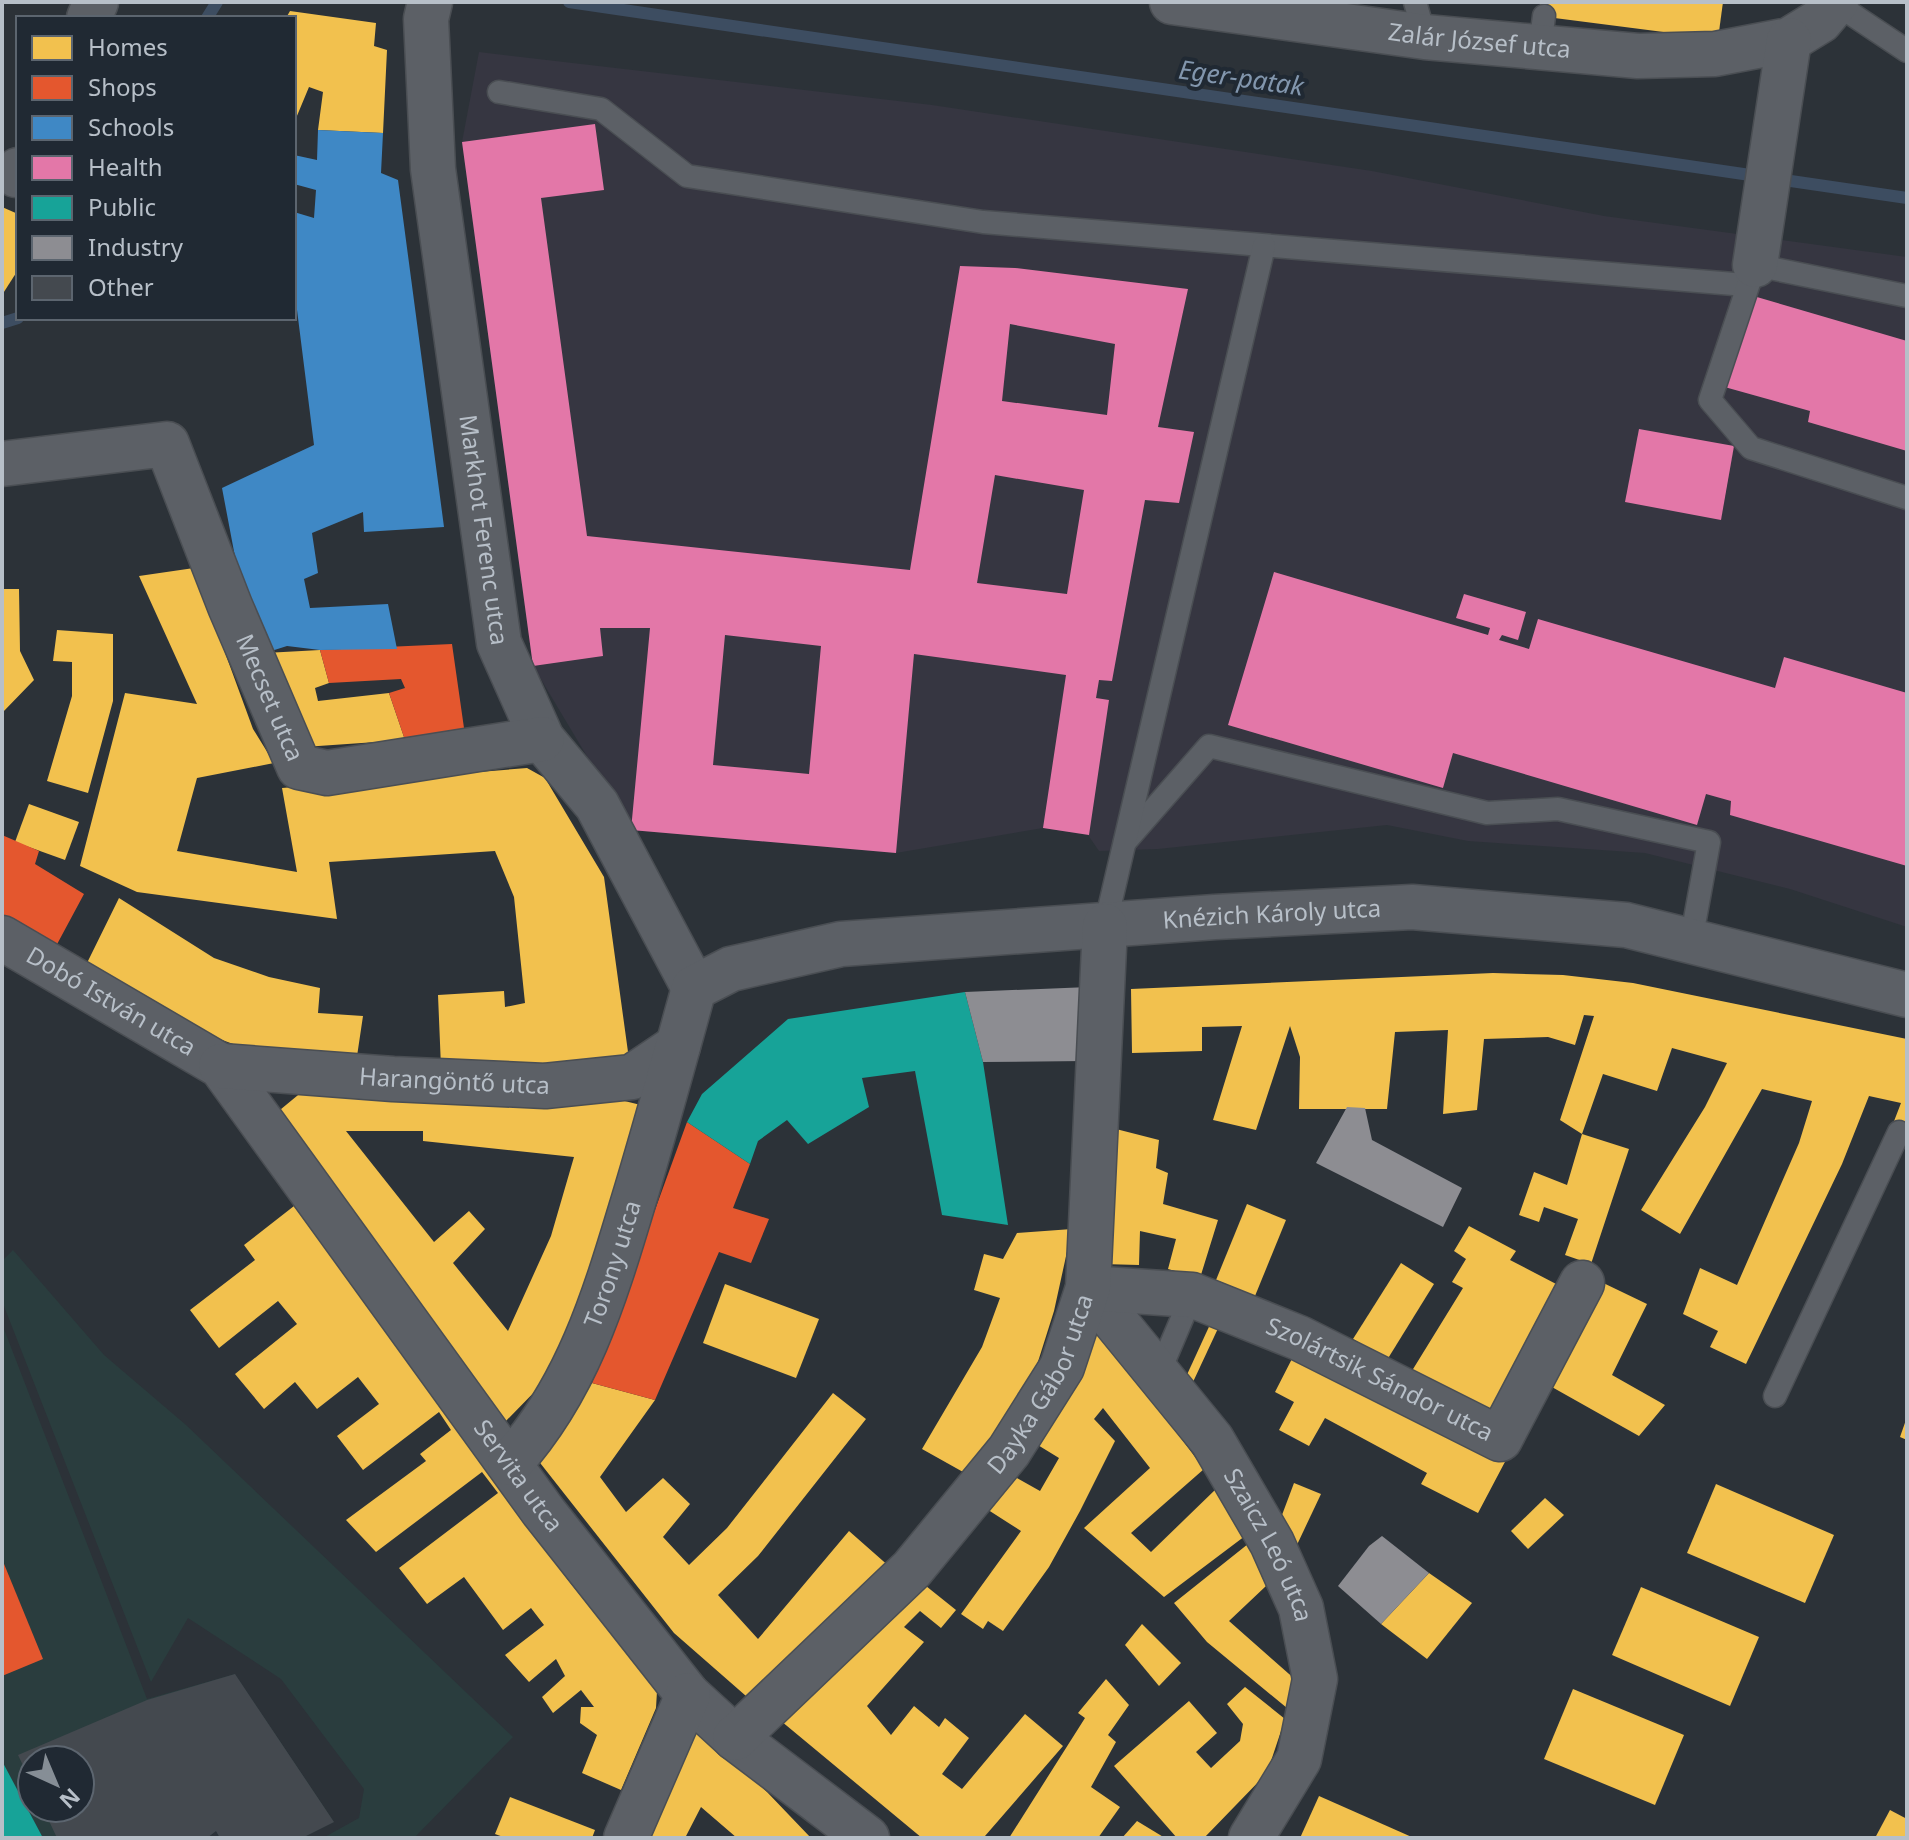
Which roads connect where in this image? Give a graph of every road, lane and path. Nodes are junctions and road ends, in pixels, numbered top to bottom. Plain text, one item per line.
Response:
1 (1172, 2) edge
2 (1835, 3) edge
3 (428, 9) edge
4 (1420, 20) edge
5 (1789, 40) junction
6 (1907, 51) edge
7 (499, 92) dead end
8 (1264, 246) junction
9 (1750, 275) junction
10 (1907, 296) edge
11 (2, 464) edge
12 (1907, 498) edge
13 (542, 739) junction
14 (1125, 842) junction
15 (1105, 926) junction
16 (2, 938) edge
17 (1691, 941) junction
18 (694, 988) junction
19 (1907, 995) edge
20 (678, 1046) junction
21 (221, 1066) junction
22 (1899, 1132) dead end
23 (1582, 1283) dead end
24 (1088, 1288) junction
25 (1192, 1295) junction
26 (1158, 1375) junction
27 (1775, 1396) dead end
28 (510, 1463) junction
29 (688, 1695) junction
30 (735, 1738) junction
31 (626, 1838) edge
32 (867, 1838) edge
33 (1251, 1838) edge

1 - 4 street, Zalár József utca
2 - 5 street
2 - 6 lane
3 - 13 street, Markhot Ferenc utca
4 - 5 street, Zalár József utca
5 - 9 street
7 - 8 lane
8 - 9 lane
8 - 14 lane
9 - 10 lane
9 - 12 lane
11 - 13 street, Mecset utca
13 - 18 street, Markhot Ferenc utca
14 - 15 lane
14 - 17 lane
15 - 17 street, Knézich Károly utca
15 - 18 street, Knézich Károly utca
15 - 24 street, Dayka Gábor utca
16 - 21 street, Dobó István utca
17 - 19 street, Knézich Károly utca
18 - 20 street
20 - 21 street, Harangöntő utca
20 - 28 street, Torony utca
21 - 28 street, Servita utca
22 - 27 lane
23 - 25 street, Szolártsik Sándor utca
24 - 25 street, Szolártsik Sándor utca
24 - 26 street, Szaicz Leó utca
24 - 30 street, Dayka Gábor utca
25 - 26 lane
26 - 33 street, Szaicz Leó utca
28 - 29 street, Servita utca
29 - 30 street, Servita utca
29 - 31 street
30 - 32 street, Servita utca

